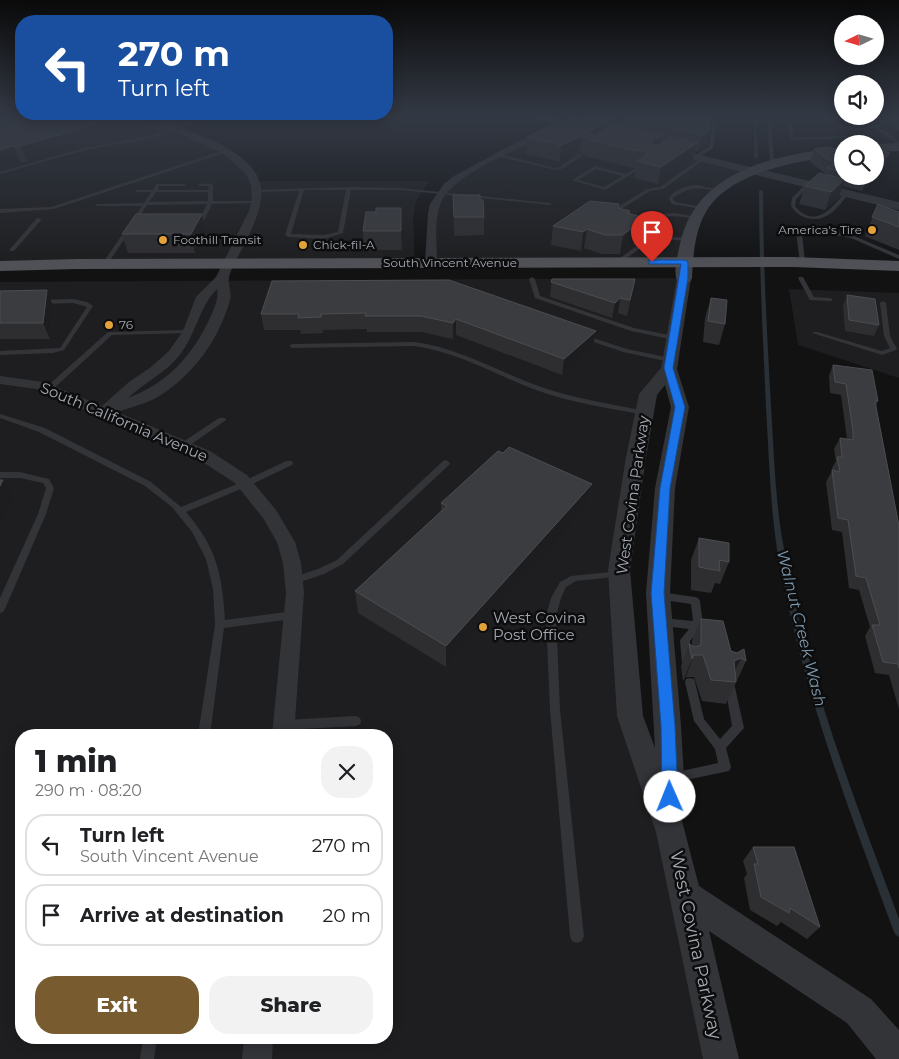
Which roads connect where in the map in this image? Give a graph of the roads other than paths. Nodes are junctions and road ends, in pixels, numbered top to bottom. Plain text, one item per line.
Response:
1 (27, 165) edge
2 (176, 165) edge
3 (244, 165) edge
4 (480, 165) edge
5 (541, 165) edge
6 (562, 165) edge
7 (690, 165) edge
8 (730, 165) edge
9 (767, 165) edge
10 (638, 169) edge
11 (754, 171) junction
12 (0, 173) edge
13 (627, 176) junction
14 (809, 184) junction
15 (184, 185) dead end
16 (200, 185) dead end
17 (349, 188) junction
18 (302, 189) junction
19 (210, 190) junction
20 (718, 190) junction
21 (137, 191) dead end
22 (154, 191) junction
23 (442, 193) junction
24 (847, 193) junction
25 (256, 198) junction
26 (210, 203) junction
27 (146, 204) junction
28 (174, 204) junction
29 (550, 204) dead end
30 (898, 204) edge
31 (97, 205) dead end
32 (0, 210) edge
33 (171, 210) dead end
34 (616, 210) edge
35 (698, 213) junction
36 (39, 219) dead end
37 (188, 227) edge
38 (652, 237) junction
39 (689, 240) junction
40 (12, 250) dead end
41 (899, 256) edge
42 (618, 262) junction
43 (105, 264) junction
44 (431, 264) junction
45 (0, 266) edge
46 (899, 266) edge
47 (684, 270) junction
48 (802, 270) junction
49 (225, 272) junction
50 (532, 279) junction
51 (899, 280) edge
52 (0, 282) edge
53 (830, 300) dead end
54 (37, 302) edge
55 (883, 303) dead end
56 (188, 332) junction
57 (815, 333) dead end
58 (576, 335) edge
59 (674, 338) junction
60 (292, 346) dead end
61 (0, 353) edge
62 (669, 364) junction
63 (0, 380) edge
64 (48, 388) junction
65 (105, 412) junction
66 (645, 413) junction
67 (0, 416) edge
68 (222, 420) dead end
69 (183, 446) junction
70 (289, 463) dead end
71 (446, 463) dead end
72 (0, 475) edge
73 (245, 484) junction
74 (180, 511) junction
75 (620, 574) junction
76 (294, 580) junction
77 (658, 596) junction
78 (0, 609) edge
79 (293, 616) junction
80 (660, 622) junction
81 (220, 625) junction
82 (698, 626) junction
83 (714, 636) edge
84 (687, 663) edge
85 (690, 682) dead end
86 (730, 686) edge
87 (356, 721) dead end
88 (205, 729) edge
89 (284, 729) edge
90 (292, 729) edge
91 (720, 747) junction
92 (670, 779) junction
93 (671, 832) junction
94 (685, 896) junction
95 (577, 936) dead end
96 (149, 1044) edge
97 (258, 1044) edge
98 (899, 1058) edge
99 (146, 1059) edge
100 (257, 1059) edge
101 (721, 1059) edge

1 - 12 lane
2 - 32 lane
3 - 25 street
4 - 23 street
5 - 6 lane
7 - 34 lane
8 - 11 street
9 - 11 main road, West Covina Parkway
10 - 13 lane
11 - 14 street
11 - 20 main road, West Covina Parkway
13 - 13 lane
14 - 24 street
14 - 24 lane
15 - 22 lane
16 - 19 lane
17 - 18 lane
17 - 18 lane
17 - 23 lane
18 - 25 lane
19 - 22 lane
19 - 26 lane
20 - 35 main road, West Covina Parkway
20 - 35 lane
21 - 22 lane
22 - 27 lane
23 - 29 lane
23 - 44 street
24 - 30 street
25 - 26 lane
25 - 49 street
26 - 28 lane
26 - 37 lane
27 - 28 lane
27 - 31 lane
27 - 43 lane
28 - 33 lane
35 - 38 lane
35 - 39 main road, West Covina Parkway
36 - 40 lane
38 - 39 lane
38 - 42 lane
39 - 47 main road, West Covina Parkway
41 - 48 lane
42 - 44 main road, South Vincent Avenue
42 - 47 main road, South Vincent Avenue
43 - 45 main road, South Vincent Avenue
43 - 49 main road, South Vincent Avenue
44 - 49 main road, South Vincent Avenue
46 - 48 main road, South Vincent Avenue
47 - 48 main road, South Vincent Avenue
47 - 50 main road, South Vincent Avenue
47 - 59 street, West Covina Parkway
48 - 51 main road, South Vincent Avenue
48 - 53 lane
49 - 50 main road, South Vincent Avenue
49 - 52 main road, South Vincent Avenue
49 - 56 street
49 - 65 street
50 - 59 lane
54 - 61 lane
55 - 57 lane
56 - 64 lane
56 - 65 street
58 - 62 lane
59 - 62 street, West Covina Parkway
60 - 66 lane
62 - 66 street, West Covina Parkway
62 - 77 street, West Covina Parkway
63 - 64 street, South California Avenue
64 - 65 street, South California Avenue
65 - 69 street, South California Avenue
66 - 75 street, West Covina Parkway
67 - 74 lane
68 - 69 lane
69 - 73 street, South California Avenue
70 - 73 lane
71 - 76 lane
72 - 78 lane
73 - 74 lane
73 - 76 street, South California Avenue
74 - 81 lane
75 - 93 street, West Covina Parkway
75 - 95 lane
76 - 79 street, South California Avenue
77 - 80 street, West Covina Parkway
77 - 82 lane
79 - 81 lane
79 - 89 street, South California Avenue
80 - 82 lane
80 - 92 street, West Covina Parkway
81 - 88 lane
82 - 83 lane
82 - 84 lane
85 - 91 lane
86 - 91 lane
87 - 90 lane
91 - 92 lane
92 - 93 street, West Covina Parkway
93 - 94 street, West Covina Parkway
94 - 98 street
94 - 101 street, West Covina Parkway
96 - 99 lane
97 - 100 street

